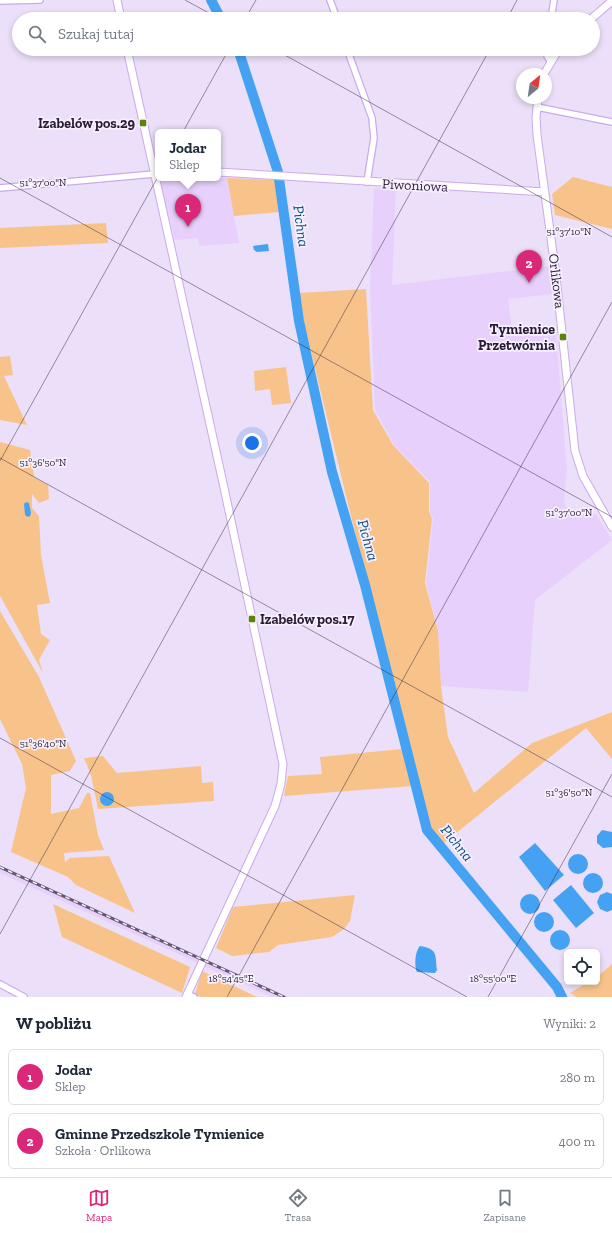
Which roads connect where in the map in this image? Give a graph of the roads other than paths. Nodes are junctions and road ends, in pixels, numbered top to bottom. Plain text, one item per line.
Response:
1 (40, 0) edge
2 (117, 0) edge
3 (330, 0) edge
4 (554, 0) edge
5 (0, 1) edge
6 (612, 1) edge
7 (120, 12) edge
8 (334, 12) edge
9 (552, 12) edge
10 (599, 12) edge
11 (129, 56) edge
12 (350, 56) edge
13 (547, 56) edge
14 (554, 56) edge
15 (550, 62) junction
16 (547, 68) edge
17 (537, 106) joint
18 (612, 122) edge
19 (155, 169) edge
20 (221, 172) edge
21 (155, 173) edge
22 (158, 181) edge
23 (367, 182) junction
24 (0, 188) edge
25 (545, 192) junction
26 (612, 527) edge
27 (0, 984) edge
28 (189, 996) edge
29 (24, 997) edge

1 - 5 street
2 - 7 street
3 - 8 street
4 - 9 street
6 - 10 street
11 - 19 street
12 - 23 street
13 - 15 street
14 - 15 street
15 - 16 street
17 - 18 street
17 - 25 street, Orlikowa
20 - 23 street, Piwoniowa
21 - 24 street
22 - 28 street
23 - 25 street, Piwoniowa
25 - 26 street, Orlikowa
27 - 29 street

